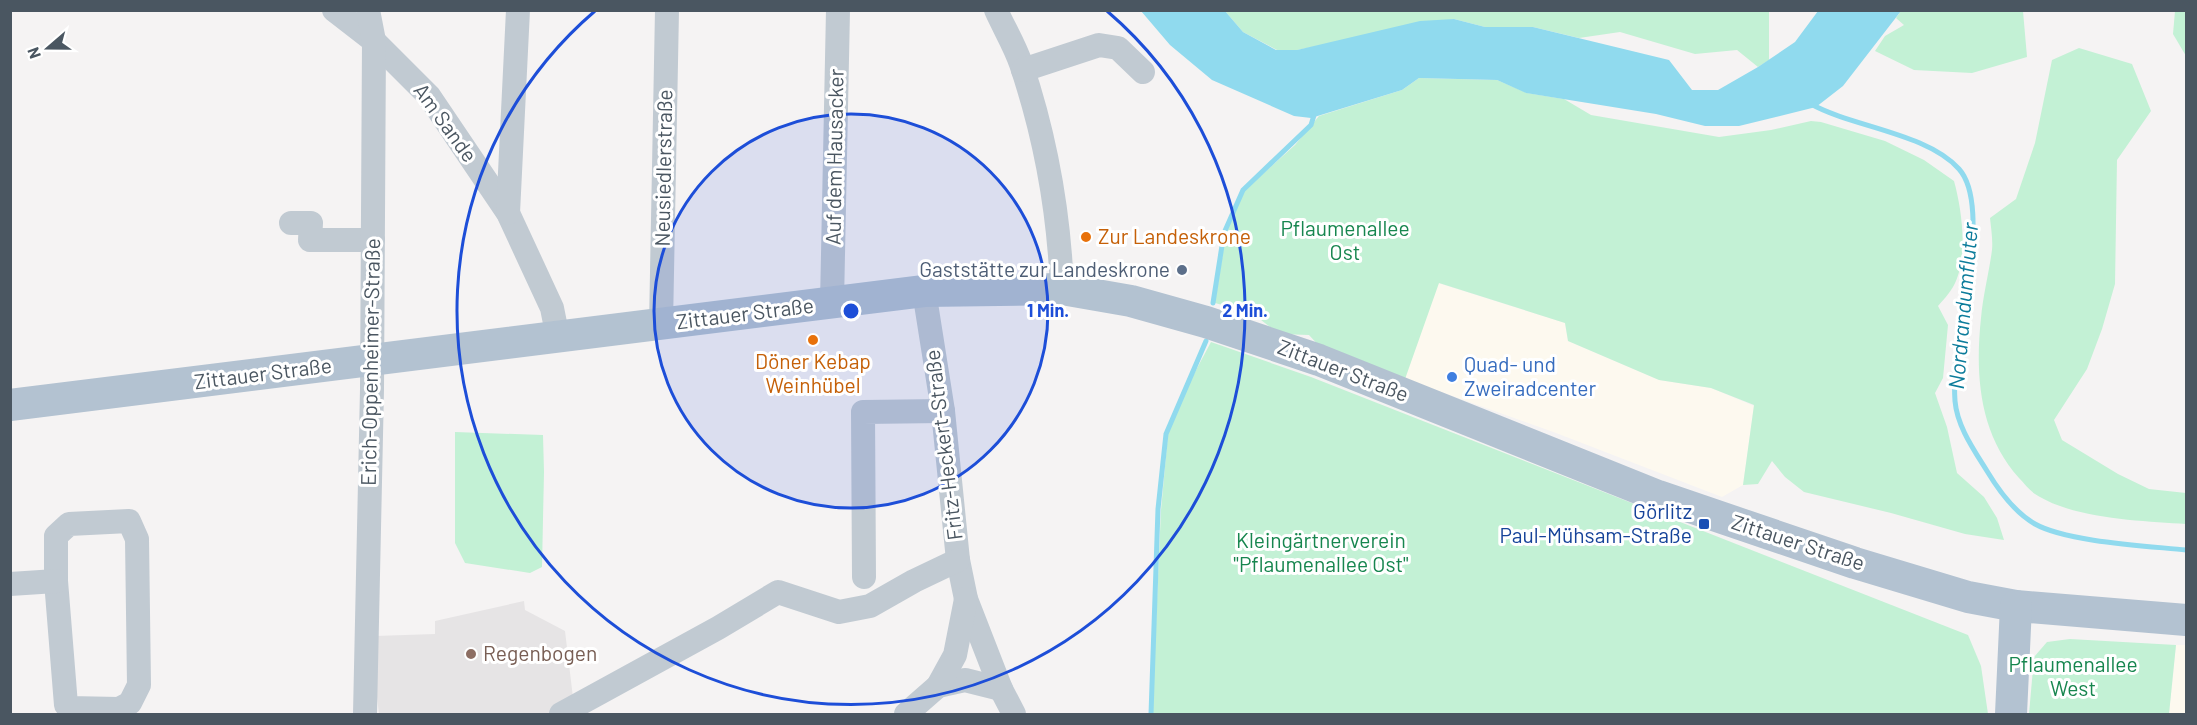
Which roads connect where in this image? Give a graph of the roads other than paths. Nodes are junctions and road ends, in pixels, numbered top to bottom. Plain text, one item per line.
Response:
1 (334, 10) edge
2 (368, 10) edge
3 (518, 10) edge
4 (667, 10) edge
5 (838, 10) edge
6 (996, 10) edge
7 (374, 41) junction
8 (1023, 70) junction
9 (1143, 72) dead end
10 (508, 213) junction
11 (291, 223) dead end
12 (373, 240) junction
13 (1062, 289) junction
14 (924, 291) junction
15 (832, 303) junction
16 (661, 325) junction
17 (558, 338) junction
18 (372, 360) junction
19 (10, 405) edge
20 (943, 411) junction
21 (958, 560) junction
22 (864, 577) dead end
23 (56, 581) junction
24 (10, 584) edge
25 (966, 600) junction
26 (2016, 606) junction
27 (2187, 620) edge
28 (938, 686) junction
29 (1001, 689) junction
30 (365, 714) edge
31 (561, 714) edge
32 (906, 714) edge
33 (1014, 714) edge
34 (2011, 714) edge

1 - 7 street, Am Sande
2 - 7 street, Erich-Oppenheimer-Straße
3 - 10 street, Am Sande
4 - 16 street, Neusiedlerstraße
5 - 15 street, Auf dem Hausacker
6 - 8 street
7 - 10 street, Am Sande
7 - 12 street, Erich-Oppenheimer-Straße
8 - 9 street
8 - 13 street
10 - 17 street, Am Sande
11 - 12 street
12 - 18 street, Erich-Oppenheimer-Straße
13 - 14 main road, Zittauer Straße
13 - 26 main road, Zittauer Straße
14 - 15 main road, Zittauer Straße
14 - 20 street, Fritz-Heckert-Straße
15 - 16 main road, Zittauer Straße
16 - 17 main road, Zittauer Straße
17 - 18 main road, Zittauer Straße
18 - 19 main road, Zittauer Straße
18 - 30 street, Erich-Oppenheimer-Straße
20 - 21 street, Fritz-Heckert-Straße
20 - 22 street
21 - 25 street, Fritz-Heckert-Straße
21 - 31 street
23 - 23 street
23 - 24 street
25 - 28 street, Fritz-Heckert-Straße
25 - 29 street, Fritz-Heckert-Straße
26 - 27 main road, Zittauer Straße
26 - 34 main road
28 - 29 street
28 - 32 street
29 - 33 street, Fritz-Heckert-Straße

